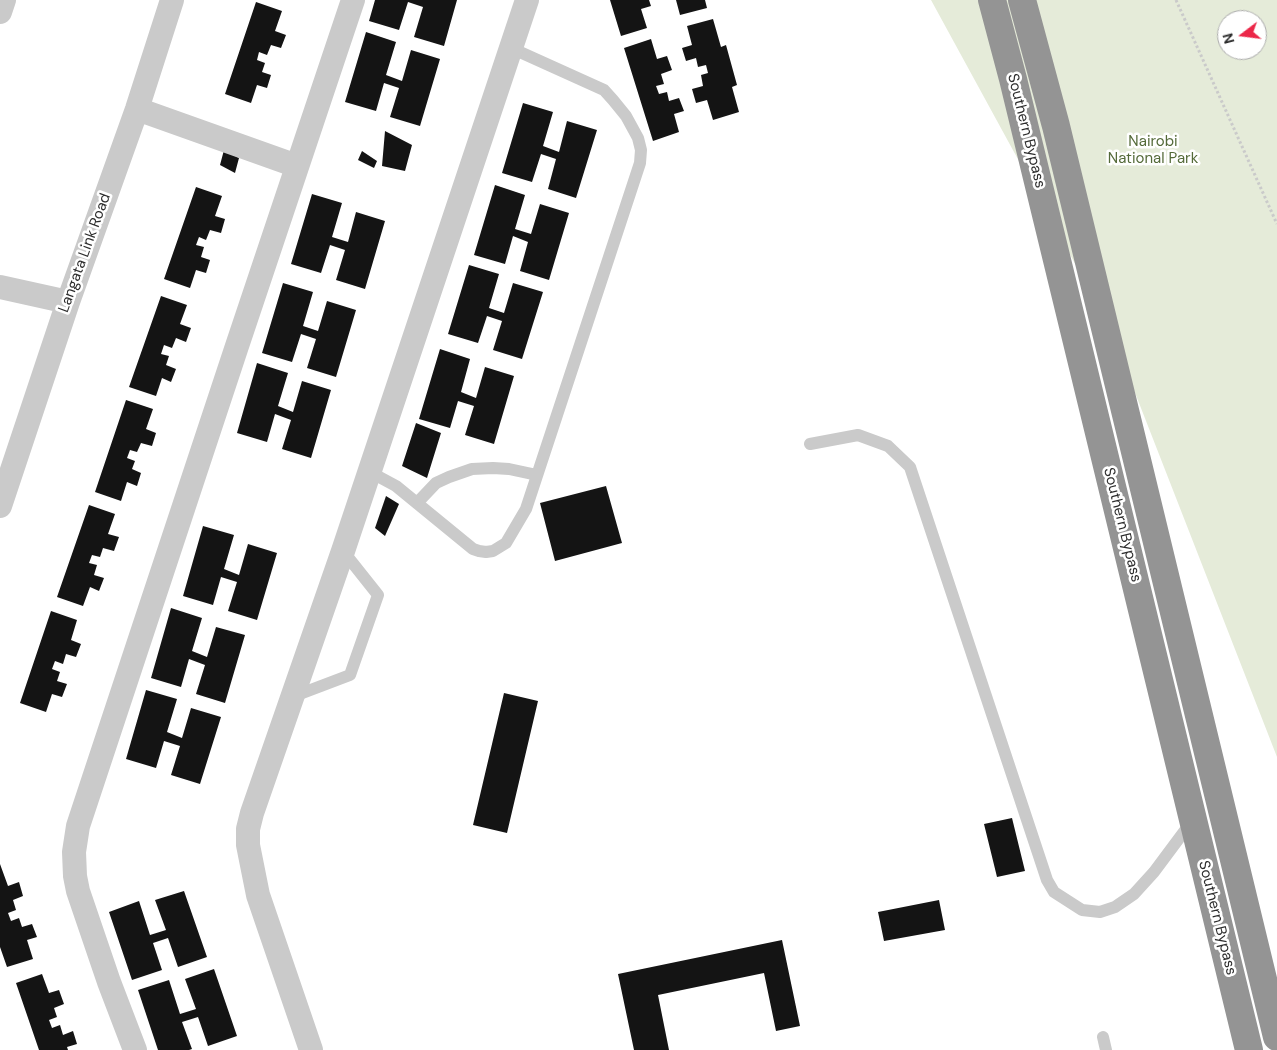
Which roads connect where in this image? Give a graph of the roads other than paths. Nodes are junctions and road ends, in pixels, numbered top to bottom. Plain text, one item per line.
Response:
1 (4, 0) edge
2 (172, 0) edge
3 (353, 0) edge
4 (527, 0) edge
5 (992, 0) edge
6 (1022, 0) edge
7 (0, 12) edge
8 (511, 48) junction
9 (137, 109) junction
10 (297, 166) junction
11 (0, 287) edge
12 (68, 302) junction
13 (810, 444) dead end
14 (370, 472) junction
15 (537, 475) junction
16 (417, 503) junction
17 (0, 506) edge
18 (343, 551) junction
19 (292, 697) junction
20 (1193, 818) junction
21 (1103, 1037) dead end
22 (1277, 1037) edge
23 (135, 1050) edge
24 (311, 1050) edge
25 (1106, 1050) edge
26 (1249, 1050) edge

1 - 7 street
2 - 9 street, Langata Link Road
3 - 10 street
4 - 8 street
5 - 20 highway, Southern Bypass
6 - 22 highway, Southern Bypass
8 - 14 street
8 - 15 lane
9 - 10 street
9 - 12 street, Langata Link Road
10 - 23 street
11 - 12 street
12 - 17 street, Langata Link Road
13 - 20 lane
14 - 16 lane
14 - 18 street
15 - 16 lane
15 - 16 lane
18 - 19 street
18 - 19 lane
19 - 24 street
20 - 26 highway, Southern Bypass
21 - 25 lane

